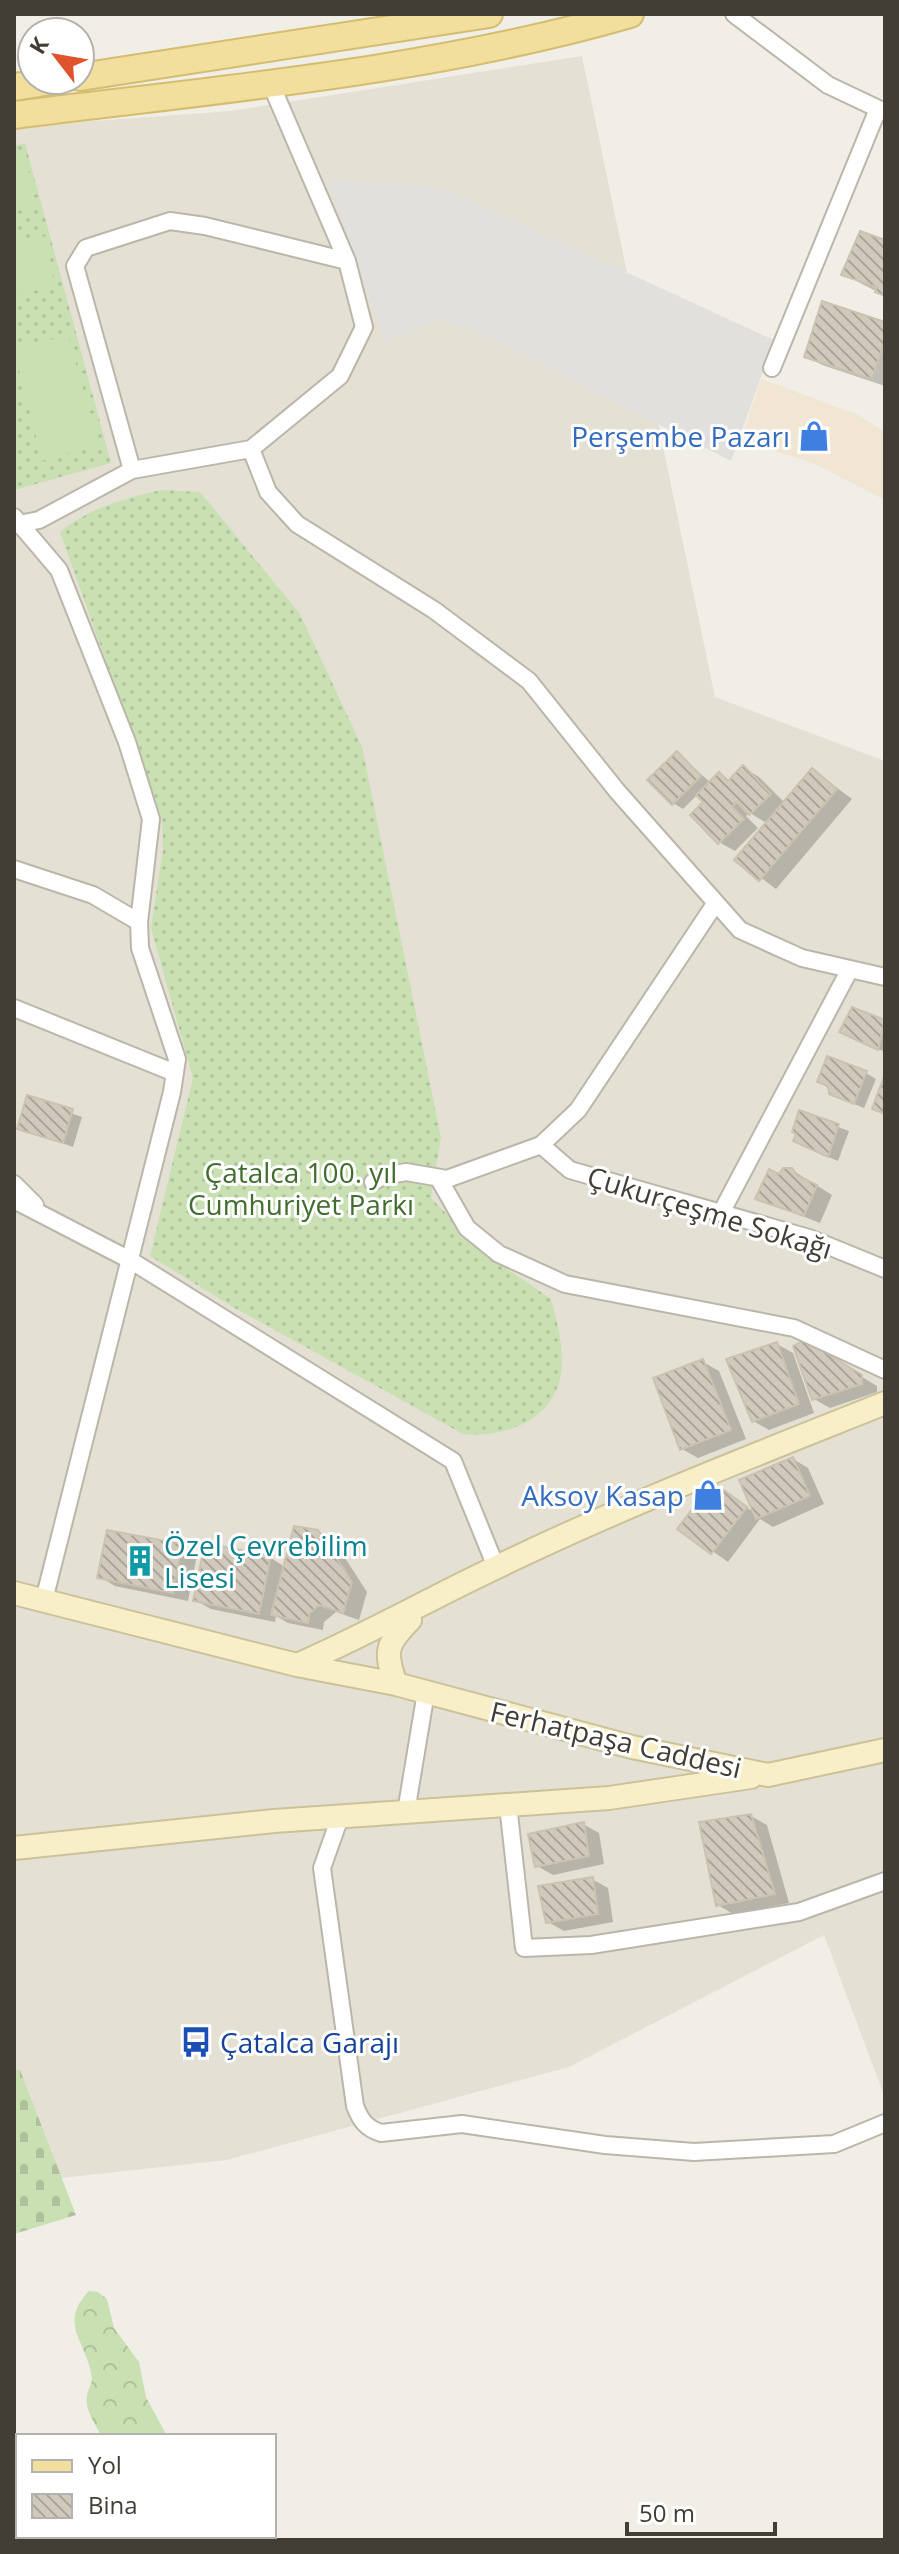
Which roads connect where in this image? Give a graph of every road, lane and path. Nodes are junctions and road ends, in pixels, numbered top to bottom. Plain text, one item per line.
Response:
1 (489, 14) edge
2 (630, 14) edge
3 (734, 14) edge
4 (96, 75) edge
5 (270, 82) junction
6 (882, 110) edge
7 (14, 115) edge
8 (347, 261) junction
9 (772, 368) dead end
10 (251, 449) junction
11 (132, 470) junction
12 (16, 522) edge
13 (14, 869) edge
14 (715, 904) junction
15 (139, 922) junction
16 (850, 969) junction
17 (885, 977) edge
18 (14, 1008) edge
19 (175, 1073) junction
20 (541, 1145) junction
21 (439, 1179) junction
22 (373, 1182) dead end
23 (14, 1184) edge
24 (14, 1200) edge
25 (721, 1213) junction
26 (48, 1218) junction
27 (130, 1260) junction
28 (885, 1269) edge
29 (885, 1370) edge
30 (885, 1403) edge
31 (496, 1567) junction
32 (14, 1593) edge
33 (44, 1600) junction
34 (425, 1605) junction
35 (297, 1665) junction
36 (396, 1684) junction
37 (426, 1692) junction
38 (885, 1750) edge
39 (768, 1775) junction
40 (508, 1805) junction
41 (406, 1812) junction
42 (340, 1817) junction
43 (14, 1848) edge
44 (885, 1881) edge
45 (885, 2123) edge

1 - 4 main road
2 - 5 main road
3 - 6 street
5 - 7 main road
5 - 8 street
6 - 9 street
8 - 10 street
8 - 11 street
10 - 11 street
10 - 14 street
11 - 12 street
12 - 15 street
13 - 15 street
14 - 16 street
14 - 20 street
15 - 19 street
16 - 17 street
16 - 25 street
18 - 19 street
19 - 27 street
20 - 21 street
20 - 25 street, Çukurçeşme Sokağı
21 - 22 street
21 - 29 street
23 - 26 street
24 - 26 street
25 - 28 street, Çukurçeşme Sokağı
26 - 27 street
27 - 31 street
27 - 33 street
30 - 31 street
31 - 34 street
32 - 33 street, Ferhatpaşa Caddesi
33 - 35 street, Ferhatpaşa Caddesi
34 - 35 street
34 - 36 street
35 - 36 street, Ferhatpaşa Caddesi
36 - 37 street, Ferhatpaşa Caddesi
37 - 39 street, Ferhatpaşa Caddesi
37 - 41 street
38 - 39 street, Ferhatpaşa Caddesi
39 - 40 street
40 - 41 street
40 - 44 street
41 - 42 street
42 - 43 street
42 - 45 street

